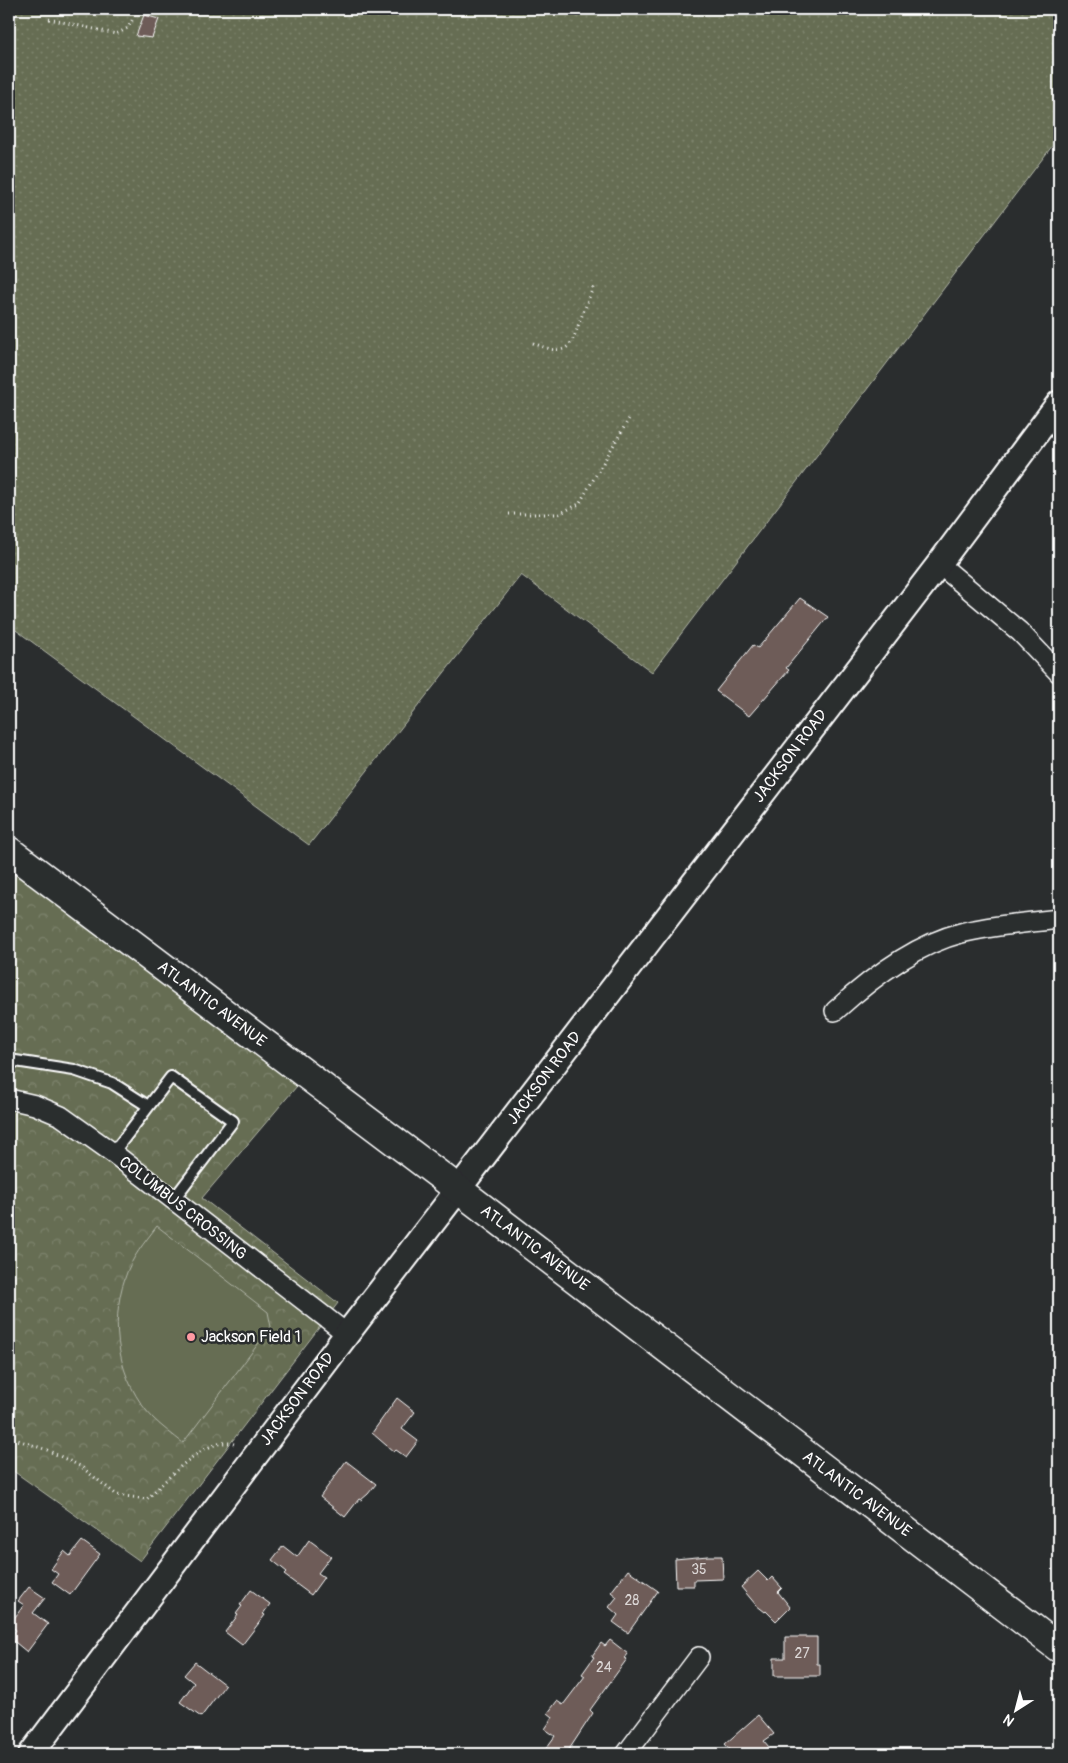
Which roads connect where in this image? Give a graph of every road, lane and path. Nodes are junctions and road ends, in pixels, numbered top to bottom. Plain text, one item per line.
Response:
1 (138, 9) edge
2 (49, 20) dead end
3 (594, 285) dead end
4 (533, 343) dead end
5 (1059, 403) edge
6 (630, 416) dead end
7 (509, 514) dead end
8 (939, 564) junction
9 (1059, 673) edge
10 (9, 851) edge
11 (1059, 919) edge
12 (835, 1012) dead end
13 (9, 1060) edge
14 (9, 1099) edge
15 (148, 1106) junction
16 (113, 1153) junction
17 (458, 1190) junction
18 (173, 1200) junction
19 (347, 1334) junction
20 (9, 1437) edge
21 (237, 1445) dead end
22 (1059, 1648) edge
23 (699, 1657) dead end
24 (31, 1754) edge
25 (626, 1754) edge

1 - 2 path
3 - 4 path
5 - 8 street, JACKSON ROAD
6 - 7 path
8 - 9 street
8 - 17 street, JACKSON ROAD
10 - 17 main road, ATLANTIC AVENUE
11 - 12 street
13 - 15 lane
14 - 16 street, COLUMBUS CROSSING
15 - 16 lane
15 - 18 lane
16 - 18 street, COLUMBUS CROSSING
17 - 19 street, JACKSON ROAD
17 - 22 main road, ATLANTIC AVENUE
18 - 19 street, COLUMBUS CROSSING
19 - 24 street, JACKSON ROAD
20 - 21 path
23 - 25 street

